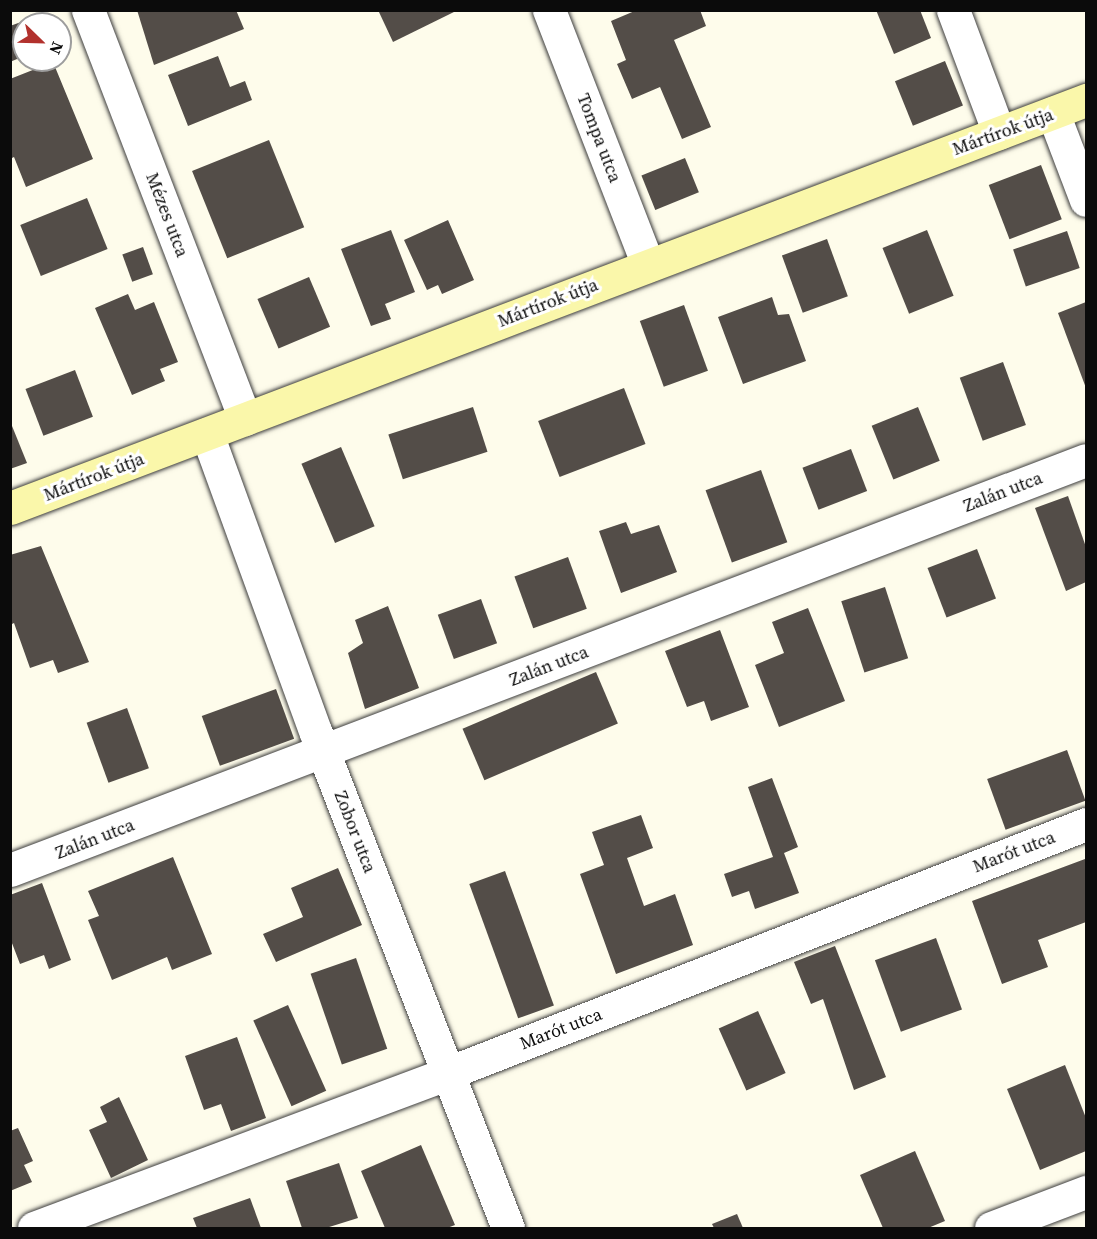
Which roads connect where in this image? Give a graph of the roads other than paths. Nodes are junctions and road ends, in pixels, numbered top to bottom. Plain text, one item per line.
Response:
1 (88, 10) edge
2 (549, 10) edge
3 (953, 10) edge
4 (1086, 100) edge
5 (1053, 113) junction
6 (999, 133) junction
7 (1086, 200) edge
8 (648, 265) junction
9 (245, 419) junction
10 (207, 434) junction
11 (1086, 460) edge
12 (10, 508) edge
13 (324, 753) junction
14 (1086, 824) edge
15 (10, 870) edge
16 (448, 1073) junction
17 (1086, 1192) edge
18 (34, 1228) edge
19 (508, 1228) edge
20 (992, 1228) edge

1 - 9 street, Mézes utca
2 - 8 street, Tompa utca
3 - 6 street
4 - 5 street, Mártírok útja
5 - 6 street, Mártírok útja
5 - 7 street
6 - 8 street, Mártírok útja
8 - 9 street, Mártírok útja
9 - 10 street, Mártírok útja
10 - 12 street, Mártírok útja
10 - 13 street, Zobor utca
11 - 13 street, Zalán utca
13 - 15 street, Zalán utca
13 - 16 street, Zobor utca
14 - 16 street, Marót utca
16 - 18 street, Marót utca
16 - 19 street, Zobor utca
17 - 20 street

